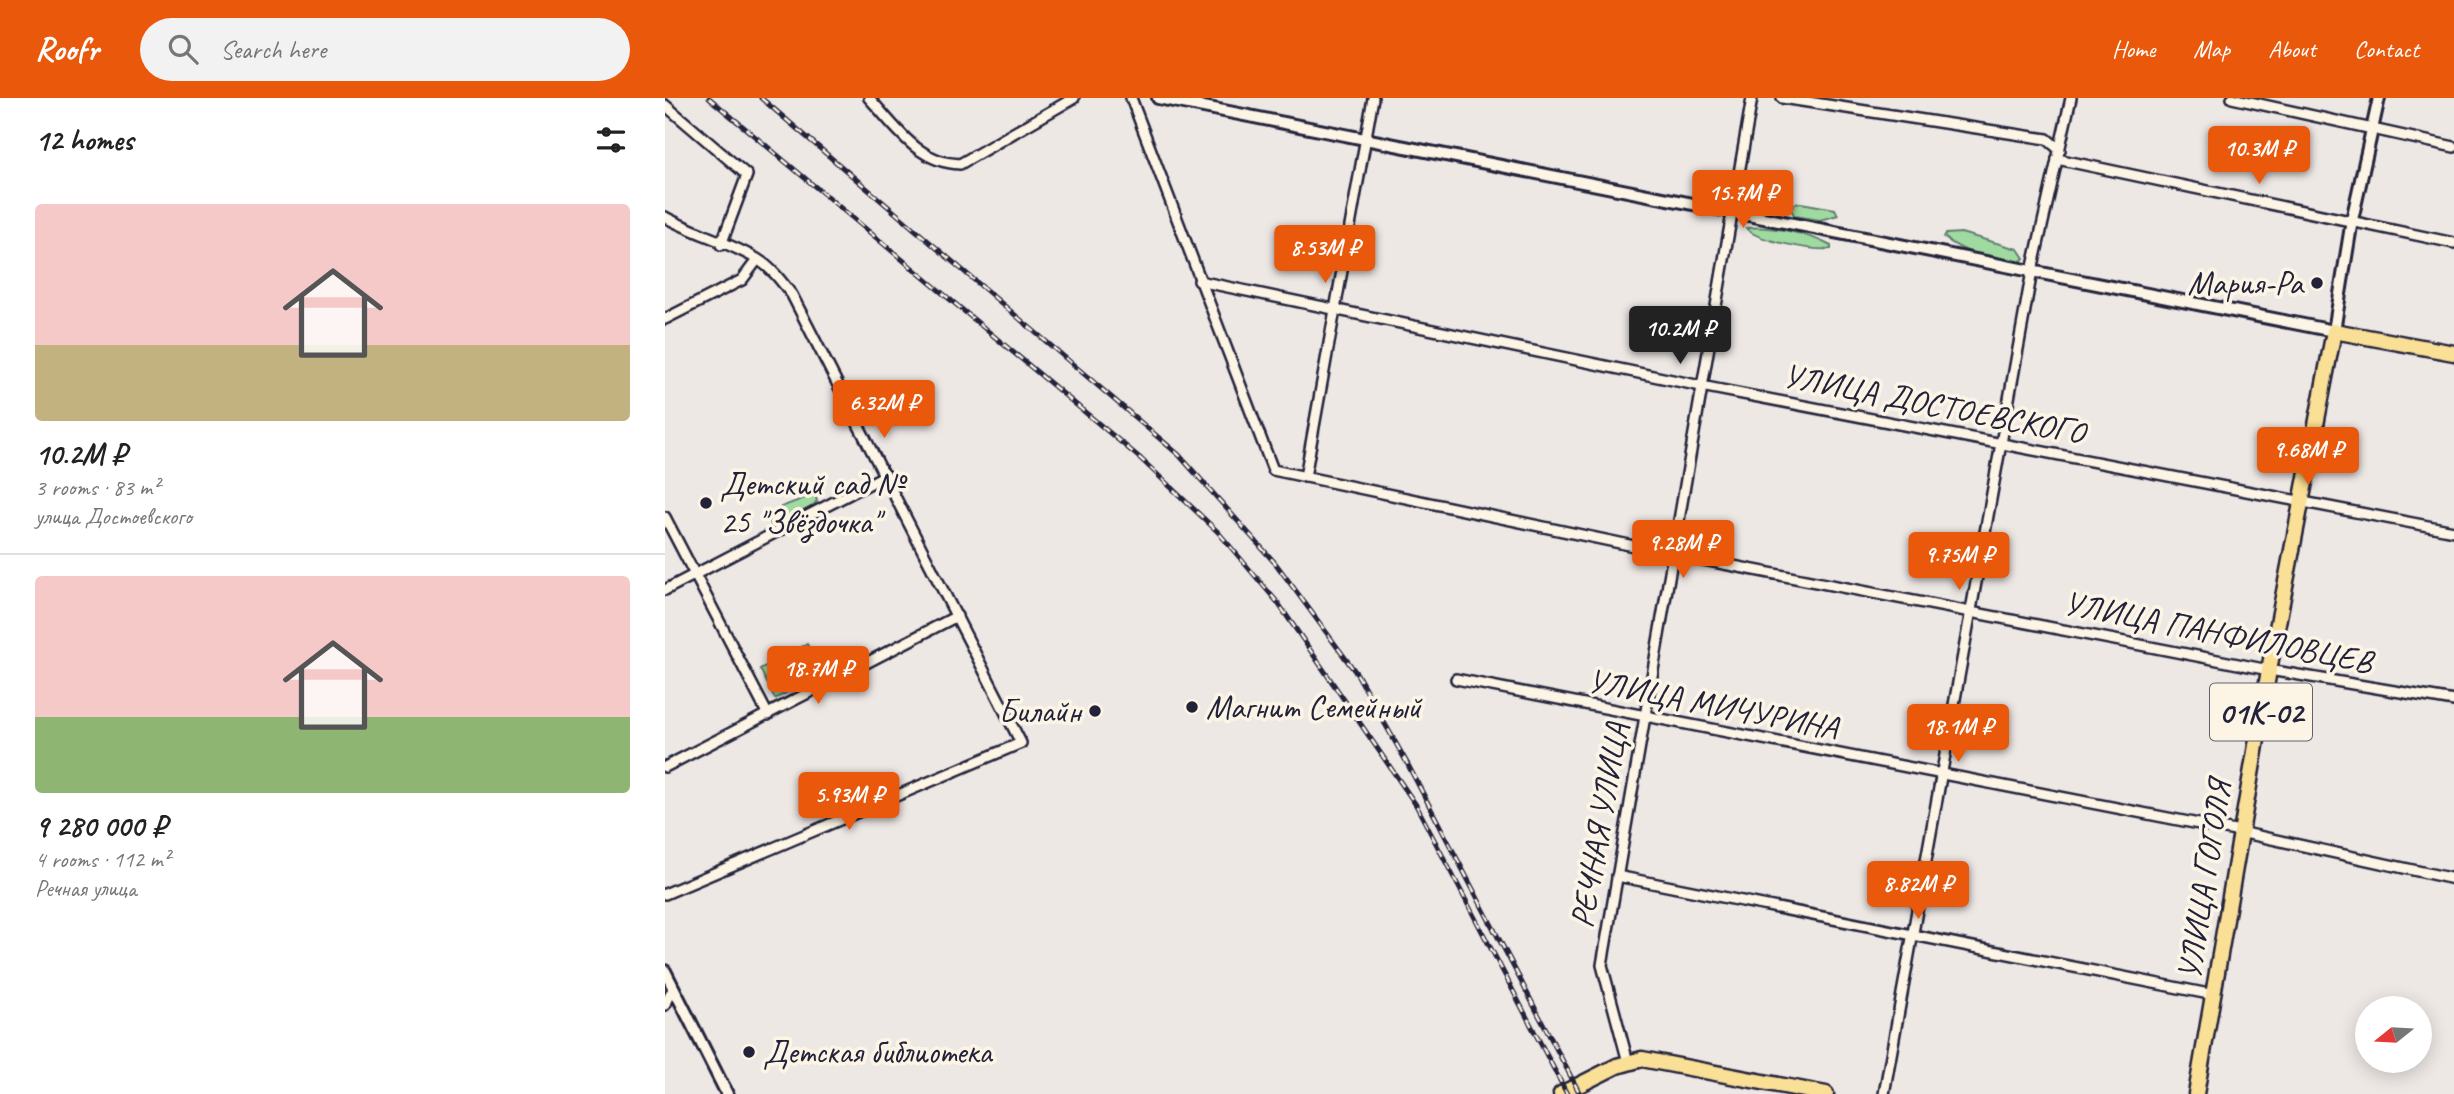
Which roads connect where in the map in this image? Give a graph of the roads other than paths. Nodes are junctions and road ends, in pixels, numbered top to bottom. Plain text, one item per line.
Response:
1 (869, 98) edge
2 (1074, 98) edge
3 (1131, 98) edge
4 (1159, 98) edge
5 (1373, 98) edge
6 (1752, 98) edge
7 (1781, 98) edge
8 (2071, 98) edge
9 (2232, 98) edge
10 (2379, 98) edge
11 (665, 106) edge
12 (2372, 128) junction
13 (1367, 139) junction
14 (2454, 147) edge
15 (2059, 154) junction
16 (1730, 212) junction
17 (665, 217) edge
18 (2352, 220) junction
19 (2454, 243) edge
20 (721, 245) junction
21 (757, 260) junction
22 (2032, 271) junction
23 (1199, 281) junction
24 (1336, 308) junction
25 (665, 319) edge
26 (2335, 331) junction
27 (2454, 353) edge
28 (1701, 386) junction
29 (2001, 443) junction
30 (886, 475) junction
31 (1305, 477) junction
32 (2300, 500) junction
33 (665, 517) edge
34 (2454, 531) edge
35 (1672, 554) junction
36 (695, 574) junction
37 (665, 590) edge
38 (1971, 612) junction
39 (957, 616) junction
40 (2269, 670) junction
41 (1457, 679) dead end
42 (2454, 701) edge
43 (768, 715) junction
44 (1645, 717) junction
45 (665, 767) edge
46 (1941, 776) junction
47 (2239, 832) junction
48 (1617, 876) junction
49 (2454, 879) edge
50 (665, 894) edge
51 (1913, 935) junction
52 (665, 971) edge
53 (673, 989) junction
54 (2214, 995) junction
55 (665, 1005) edge
56 (1627, 1062) junction
57 (727, 1094) edge
58 (1561, 1094) edge
59 (1826, 1094) edge
60 (1884, 1094) edge
61 (2196, 1094) edge

1 - 2 street
3 - 23 street
4 - 13 street
5 - 13 street
6 - 16 street, РЕЧНАЯ УЛИЦА
7 - 15 street
8 - 15 street
9 - 12 street
10 - 12 street, УЛИЦА ГОГОЛЯ
11 - 20 street
12 - 14 street
12 - 18 street, УЛИЦА ГОГОЛЯ
13 - 16 street
13 - 24 street
15 - 18 street
15 - 22 street
16 - 22 street
16 - 28 street, РЕЧНАЯ УЛИЦА
17 - 20 street
18 - 19 street
18 - 26 street, УЛИЦА ГОГОЛЯ
20 - 21 street
21 - 25 street
21 - 30 street
22 - 26 street
22 - 29 street
23 - 24 street, УЛИЦА ДОСТОЕВСКОГО
23 - 31 street, УЛИЦА ПАНФИЛОВЦЕВ
24 - 28 street, УЛИЦА ДОСТОЕВСКОГО
24 - 31 street
26 - 27 main road
26 - 32 main road, УЛИЦА ГОГОЛЯ / 01К-02
28 - 29 street, УЛИЦА ДОСТОЕВСКОГО
28 - 35 street, РЕЧНАЯ УЛИЦА
29 - 32 street, УЛИЦА ДОСТОЕВСКОГО
29 - 38 street
30 - 36 street
30 - 39 street
31 - 35 street, УЛИЦА ПАНФИЛОВЦЕВ
32 - 34 street, УЛИЦА ДОСТОЕВСКОГО
32 - 40 main road, УЛИЦА ГОГОЛЯ / 01К-02
33 - 36 street
35 - 38 street, УЛИЦА ПАНФИЛОВЦЕВ
35 - 44 street, РЕЧНАЯ УЛИЦА
36 - 37 street
36 - 43 street
38 - 40 street, УЛИЦА ПАНФИЛОВЦЕВ
38 - 46 street
39 - 43 street
39 - 50 street
40 - 42 street, УЛИЦА ПАНФИЛОВЦЕВ
40 - 47 main road, УЛИЦА ГОГОЛЯ / 01К-02
41 - 44 street, УЛИЦА МИЧУРИНА
43 - 45 street
44 - 46 street, УЛИЦА МИЧУРИНА
44 - 48 street, РЕЧНАЯ УЛИЦА
46 - 47 street, УЛИЦА МИЧУРИНА
46 - 51 street
47 - 49 street, УЛИЦА МИЧУРИНА
47 - 54 main road, УЛИЦА ГОГОЛЯ / 01К-02
48 - 51 street
48 - 56 street, РЕЧНАЯ УЛИЦА
51 - 54 street
51 - 60 street
52 - 53 street
53 - 55 street
53 - 57 street
54 - 61 main road, УЛИЦА ГОГОЛЯ / 01К-02
56 - 58 main road
56 - 59 main road

